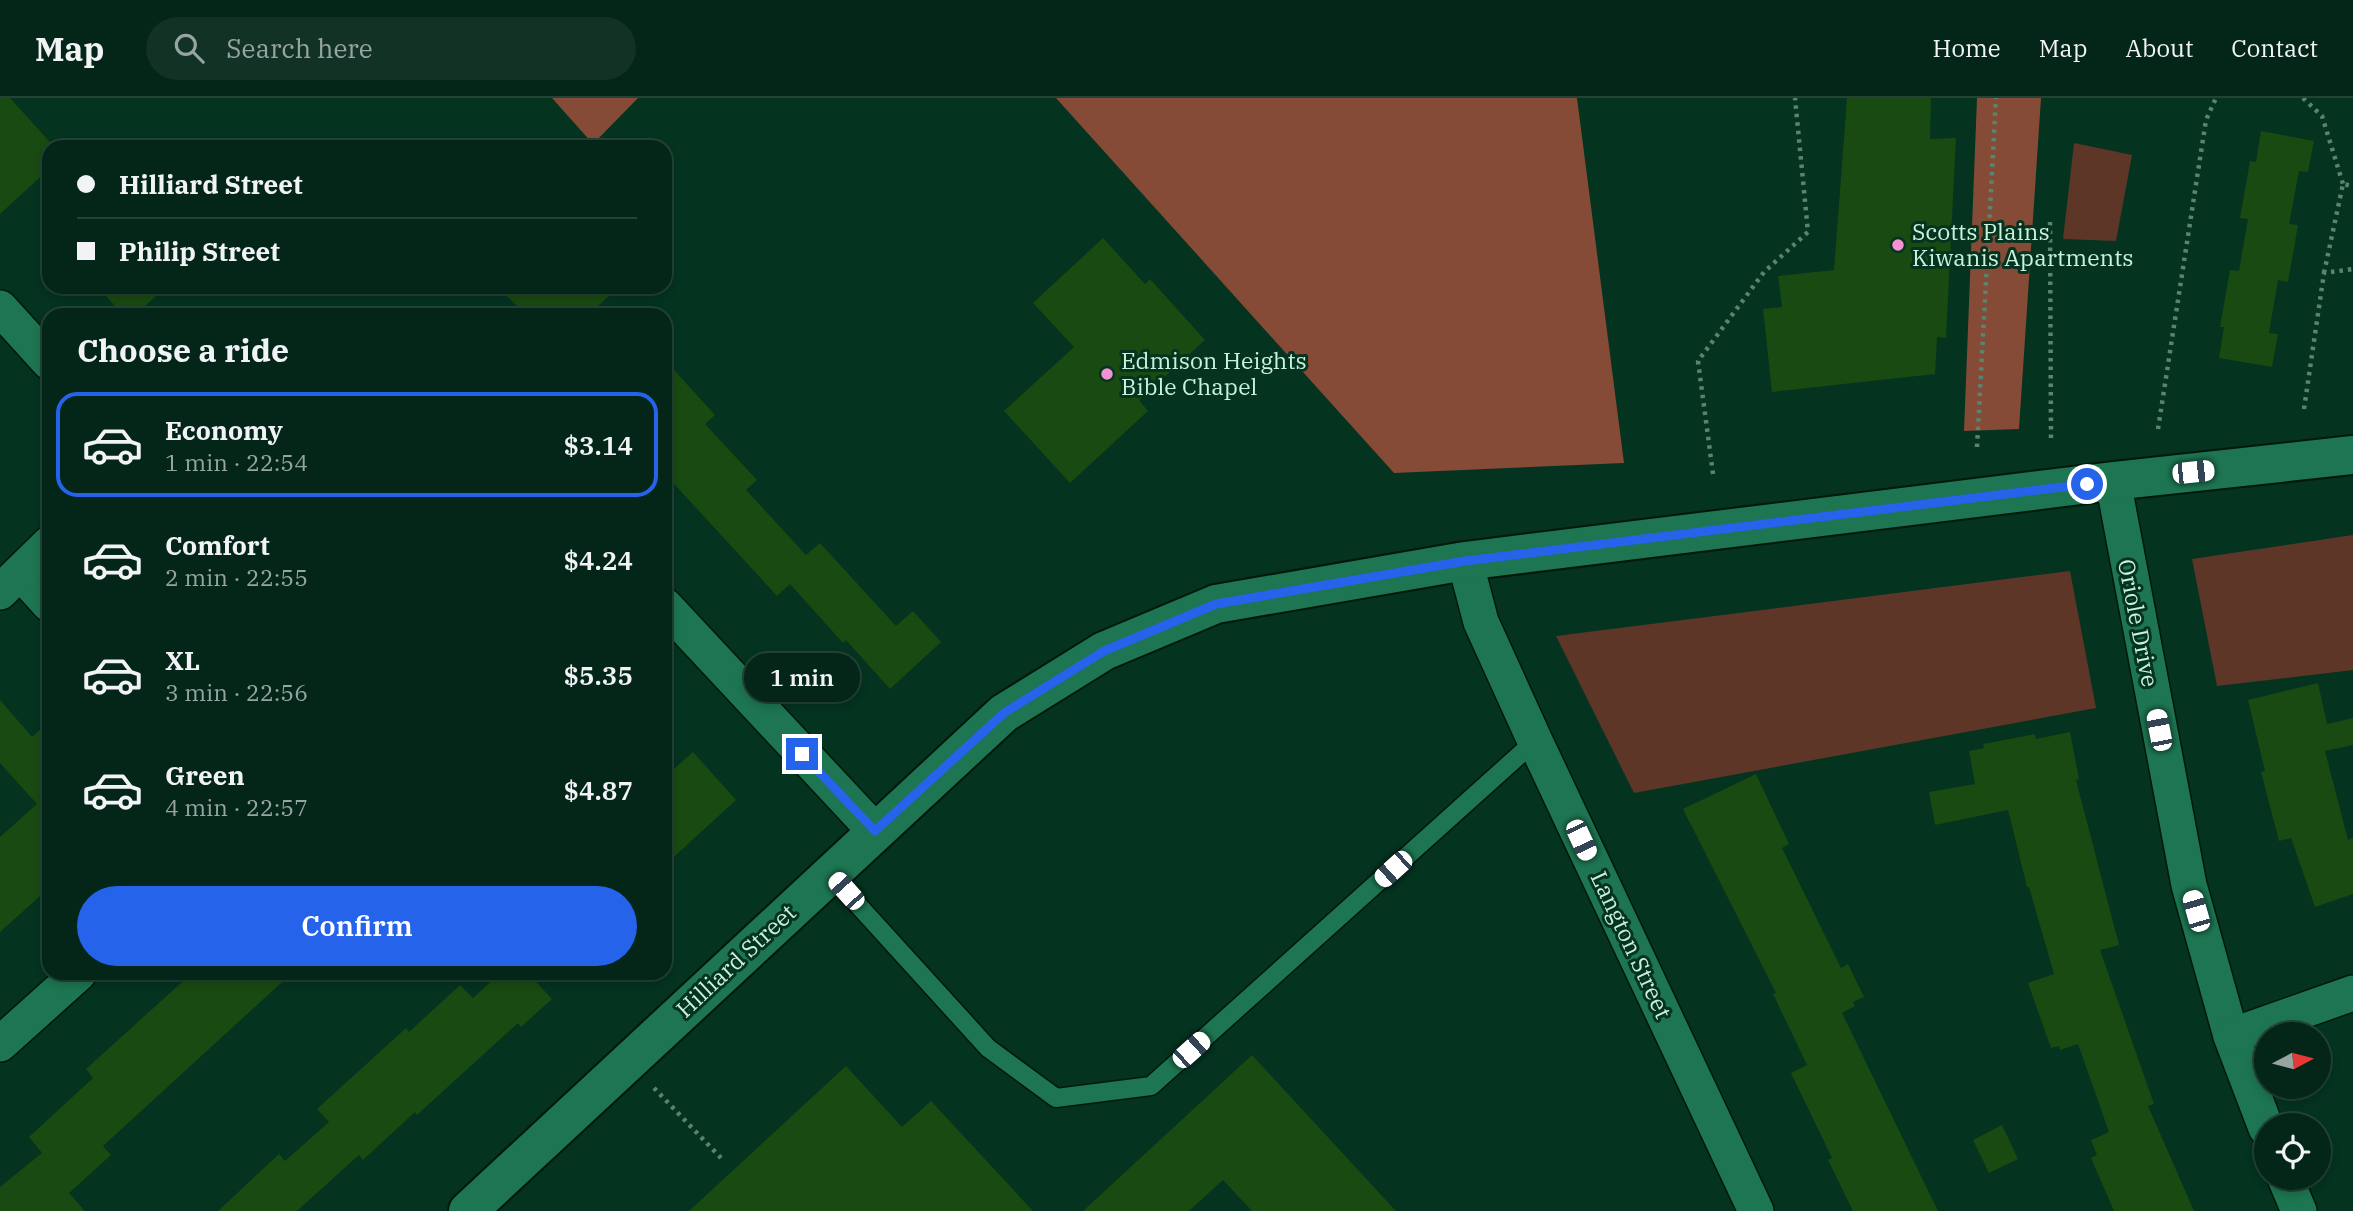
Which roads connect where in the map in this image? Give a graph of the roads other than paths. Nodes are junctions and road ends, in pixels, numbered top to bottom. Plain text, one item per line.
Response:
1 (0, 308) edge
2 (42, 354) edge
3 (2353, 455) edge
4 (2113, 481) junction
5 (42, 551) edge
6 (1465, 561) junction
7 (11, 583) edge
8 (42, 600) edge
9 (672, 614) edge
10 (1535, 741) junction
11 (875, 831) junction
12 (830, 873) junction
13 (71, 980) edge
14 (2353, 993) edge
15 (2231, 1036) junction
16 (0, 1044) edge
17 (2260, 1113) edge
18 (2290, 1190) edge
19 (468, 1211) edge
20 (1756, 1211) edge
21 (2299, 1211) edge

1 - 2 street
3 - 4 street, Hilliard Street
4 - 6 street, Hilliard Street
4 - 15 street, Oriole Drive
5 - 7 street
6 - 10 street, Langton Street
6 - 11 street, Hilliard Street
7 - 8 street
9 - 11 street
10 - 12 lane
10 - 20 street, Langton Street
11 - 12 street, Hilliard Street
12 - 19 street, Hilliard Street
13 - 16 street
14 - 15 street
15 - 17 street, Oriole Drive
18 - 21 street

